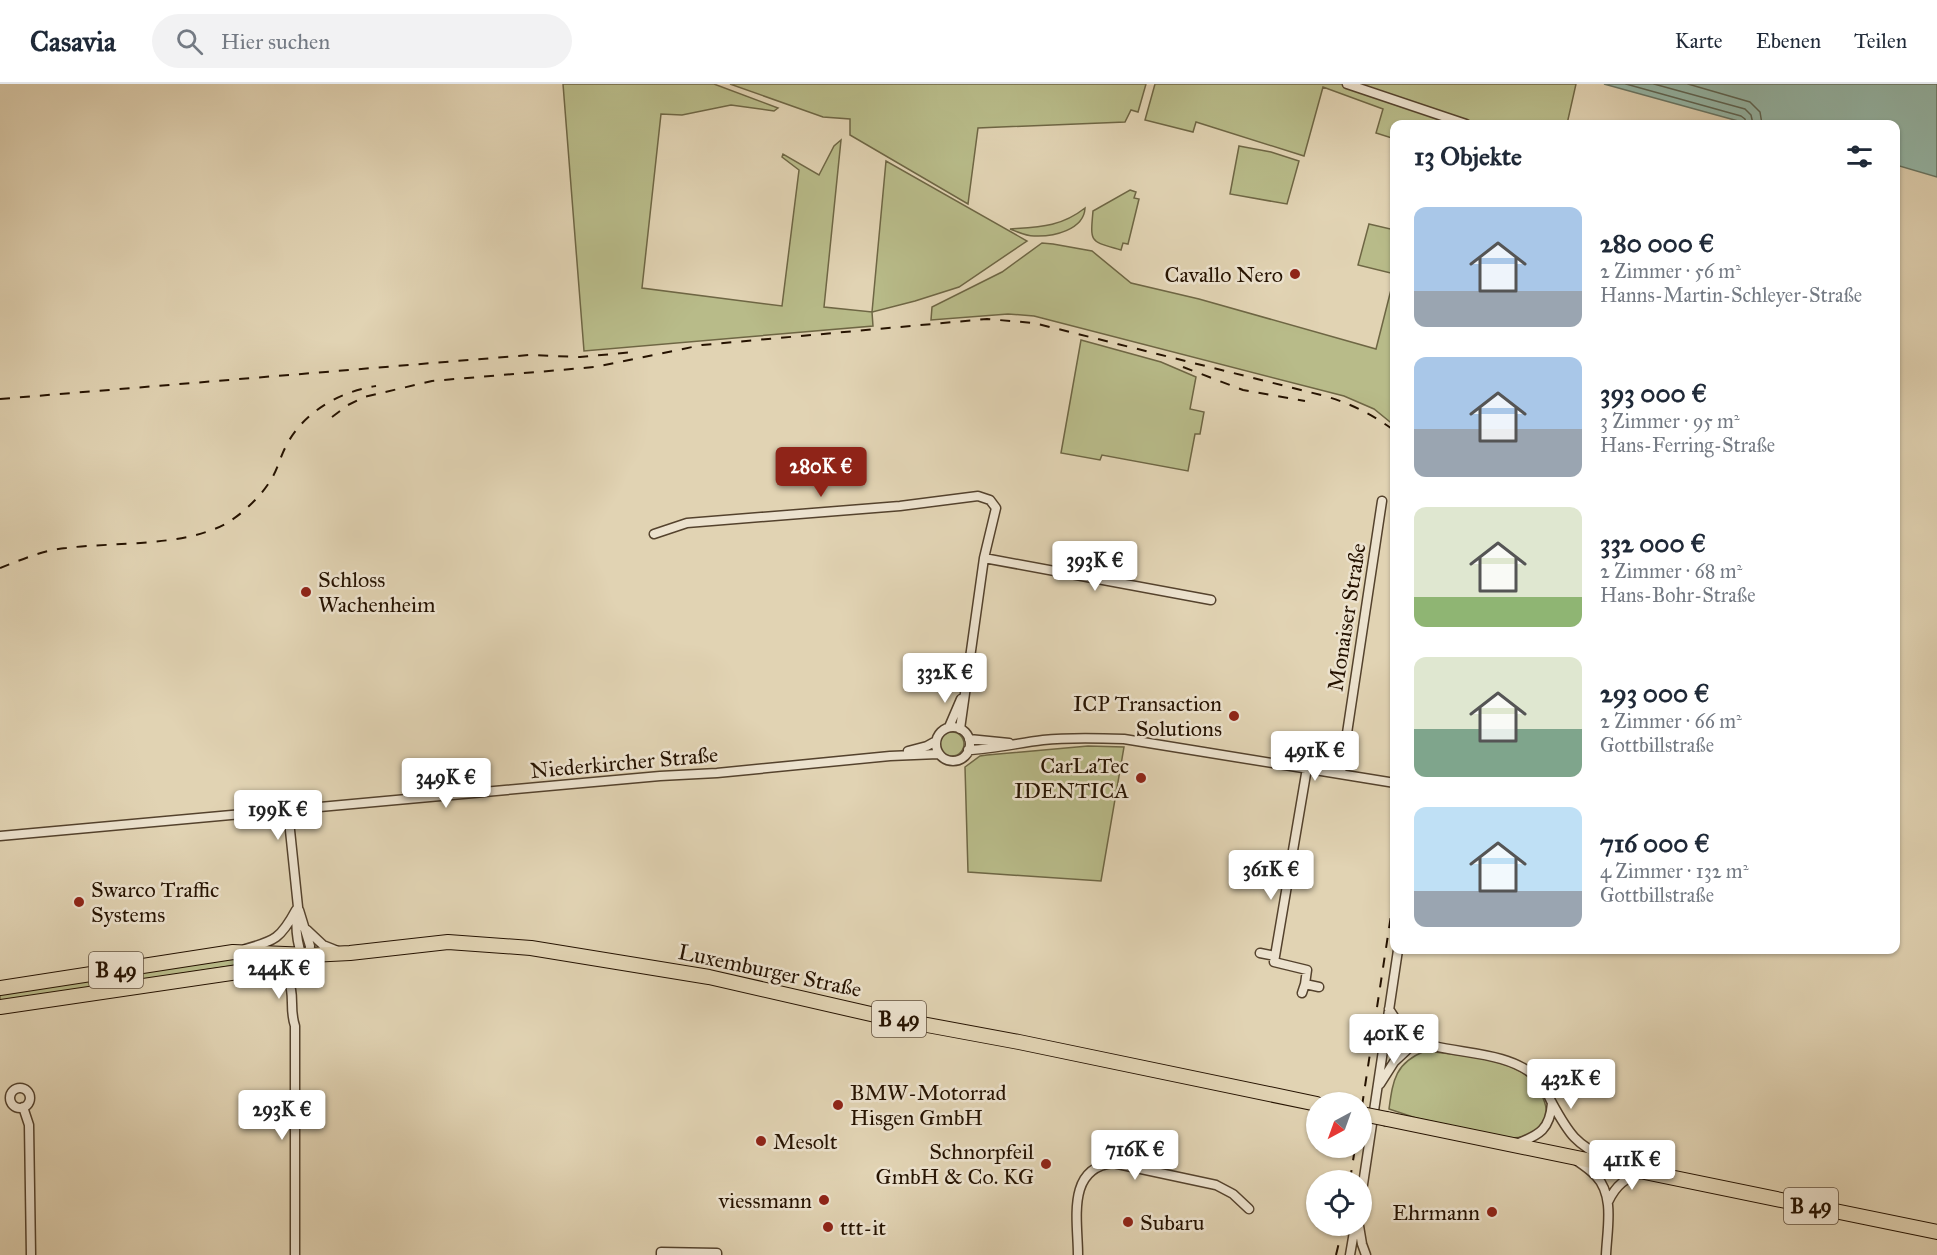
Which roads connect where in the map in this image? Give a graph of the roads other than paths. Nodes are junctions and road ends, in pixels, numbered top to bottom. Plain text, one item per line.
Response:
1 (1347, 84) edge
2 (1454, 120) edge
3 (1382, 501) dead end
4 (654, 534) dead end
5 (984, 558) junction
6 (1211, 600) dead end
7 (964, 690) junction
8 (949, 727) junction
9 (960, 729) junction
10 (969, 739) junction
11 (936, 741) junction
12 (1022, 744) junction
13 (968, 750) junction
14 (938, 754) junction
15 (890, 756) junction
16 (1307, 768) junction
17 (1341, 773) junction
18 (1390, 782) edge
19 (288, 811) junction
20 (0, 836) edge
21 (298, 907) junction
22 (306, 928) junction
23 (233, 952) junction
24 (351, 953) junction
25 (1260, 953) dead end
26 (1397, 954) edge
27 (1275, 956) junction
28 (306, 958) junction
29 (264, 969) junction
30 (1305, 984) junction
31 (1319, 987) dead end
32 (0, 988) edge
33 (1302, 993) dead end
34 (0, 1007) edge
35 (1389, 1008) junction
36 (1385, 1037) junction
37 (1414, 1038) junction
38 (1432, 1045) junction
39 (1409, 1048) junction
40 (1377, 1090) junction
41 (1306, 1102) edge
42 (1552, 1103) junction
43 (23, 1107) dead end
44 (1374, 1116) edge
45 (1513, 1145) junction
46 (1572, 1157) junction
47 (1626, 1168) junction
48 (1365, 1170) edge
49 (1648, 1172) junction
50 (1608, 1202) junction
51 (1249, 1209) dead end
52 (1937, 1232) edge
53 (1355, 1236) edge
54 (1360, 1236) edge
55 (31, 1255) edge
56 (295, 1255) edge
57 (661, 1255) edge
58 (717, 1255) edge
59 (1078, 1255) edge
60 (1350, 1255) edge
61 (1366, 1255) edge
62 (1606, 1255) edge

1 - 2 street
3 - 17 street, Monaiser Straße
4 - 5 street
5 - 6 street
5 - 7 street
7 - 8 street
7 - 9 street
8 - 9 street
8 - 11 street
9 - 10 street
10 - 12 street
10 - 13 street
11 - 14 street
11 - 15 street, Niederkircher Straße
12 - 13 street
12 - 16 street
13 - 14 street
14 - 15 street, Niederkircher Straße
15 - 19 street, Niederkircher Straße
16 - 17 street
16 - 27 street
17 - 18 street
19 - 20 street, Niederkircher Straße
19 - 21 street
21 - 22 street
21 - 23 street
21 - 28 street
22 - 24 street
22 - 28 street
23 - 28 main road, Luxemburger Straße / B 49
23 - 32 main road, Luxemburger Straße / B 49
24 - 28 main road, Luxemburger Straße / B 49
24 - 41 main road, Luxemburger Straße / B 49
25 - 27 street
26 - 35 street
27 - 30 street
28 - 29 main road, Luxemburger Straße / B 49
29 - 34 main road, Luxemburger Straße / B 49
29 - 56 street
30 - 31 street
30 - 33 street
35 - 36 street
35 - 37 street
36 - 37 street
36 - 39 street
36 - 40 street
37 - 38 street
38 - 39 street
38 - 42 street
39 - 40 street
40 - 44 street
42 - 45 street
42 - 47 street
43 - 55 street
44 - 45 main road, B 49
44 - 48 street
45 - 46 main road, B 49
46 - 47 main road, B 49
46 - 50 street
47 - 49 main road, B 49
49 - 50 street
49 - 52 main road, B 49
50 - 62 street
51 - 59 street
53 - 60 street
54 - 61 street
57 - 58 street

